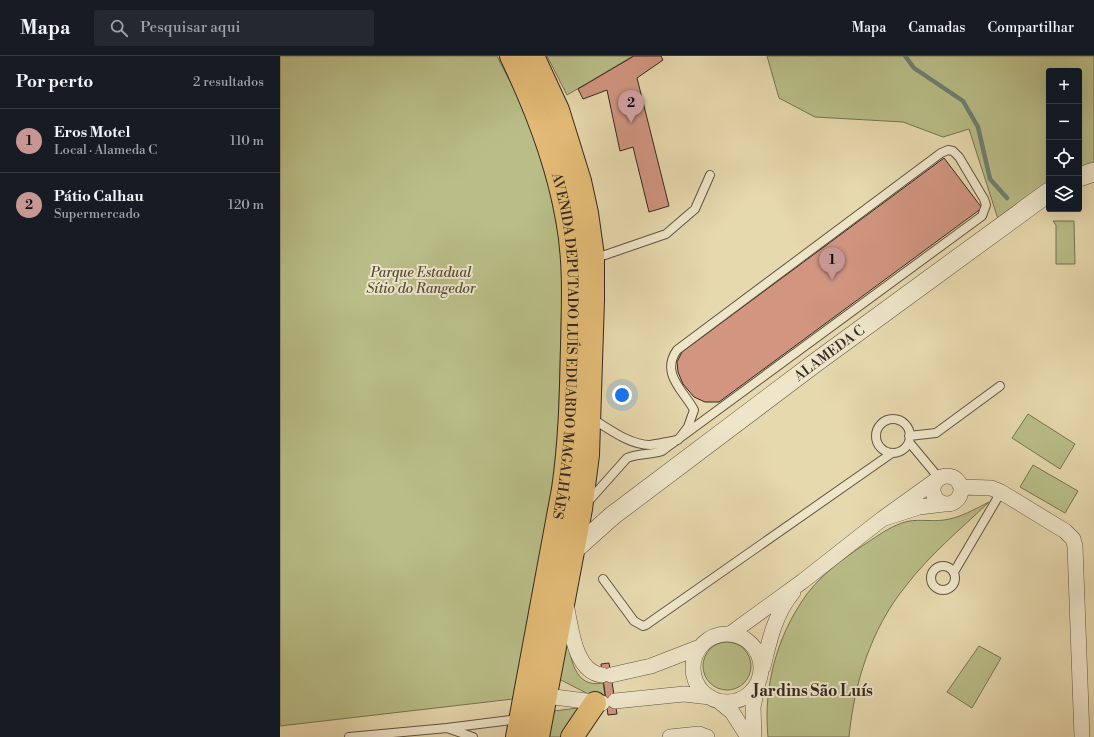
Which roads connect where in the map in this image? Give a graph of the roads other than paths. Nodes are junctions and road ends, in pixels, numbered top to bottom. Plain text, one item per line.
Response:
1 (511, 56) edge
2 (533, 56) edge
3 (1094, 172) edge
4 (710, 175) dead end
5 (1082, 176) edge
6 (1046, 194) edge
7 (592, 256) junction
8 (1000, 386) dead end
9 (591, 418) junction
10 (909, 439) junction
11 (678, 440) junction
12 (892, 453) junction
13 (939, 478) junction
14 (961, 487) junction
15 (1001, 492) junction
16 (944, 504) junction
17 (581, 509) junction
18 (612, 516) junction
19 (882, 519) junction
20 (573, 551) junction
21 (954, 572) dead end
22 (603, 579) dead end
23 (803, 581) junction
24 (564, 597) junction
25 (730, 634) junction
26 (700, 647) junction
27 (760, 678) junction
28 (546, 696) junction
29 (715, 699) junction
30 (605, 702) junction
31 (447, 728) junction
32 (519, 728) edge
33 (349, 737) edge
34 (473, 737) edge
35 (538, 737) edge
36 (572, 737) edge
37 (670, 737) edge
38 (707, 737) edge
39 (748, 737) edge
40 (754, 737) edge
41 (1082, 737) edge

1 - 32 main road, AVENIDA DEPUTADO LUÍS EDUARDO MAGALHÃES
2 - 7 main road, AVENIDA DEPUTADO LUÍS EDUARDO MAGALHÃES
3 - 5 street
4 - 7 lane
6 - 18 street, ALAMEDA C
7 - 9 main road, AVENIDA DEPUTADO LUÍS EDUARDO MAGALHÃES
8 - 10 lane
9 - 11 lane
9 - 17 main road, AVENIDA DEPUTADO LUÍS EDUARDO MAGALHÃES
10 - 12 lane
10 - 12 lane
10 - 13 lane
11 - 11 lane
11 - 17 lane
12 - 22 lane
13 - 14 street
13 - 16 street
13 - 19 street
14 - 15 street
14 - 16 street
15 - 21 lane
15 - 41 street
16 - 19 street
17 - 18 street, ALAMEDA C
17 - 20 main road, AVENIDA DEPUTADO LUÍS EDUARDO MAGALHÃES
18 - 20 street, ALAMEDA C
19 - 23 street
20 - 24 main road, AVENIDA DEPUTADO LUÍS EDUARDO MAGALHÃES
23 - 25 street
23 - 27 street
24 - 26 street
24 - 28 main road, AVENIDA DEPUTADO LUÍS EDUARDO MAGALHÃES
25 - 26 street
25 - 27 street
26 - 29 street
27 - 29 street
27 - 40 street
28 - 30 street
28 - 35 main road, AVENIDA DEPUTADO LUÍS EDUARDO MAGALHÃES
29 - 30 street
29 - 39 street
30 - 36 main road
31 - 32 lane
31 - 33 lane
31 - 34 lane
37 - 38 street

